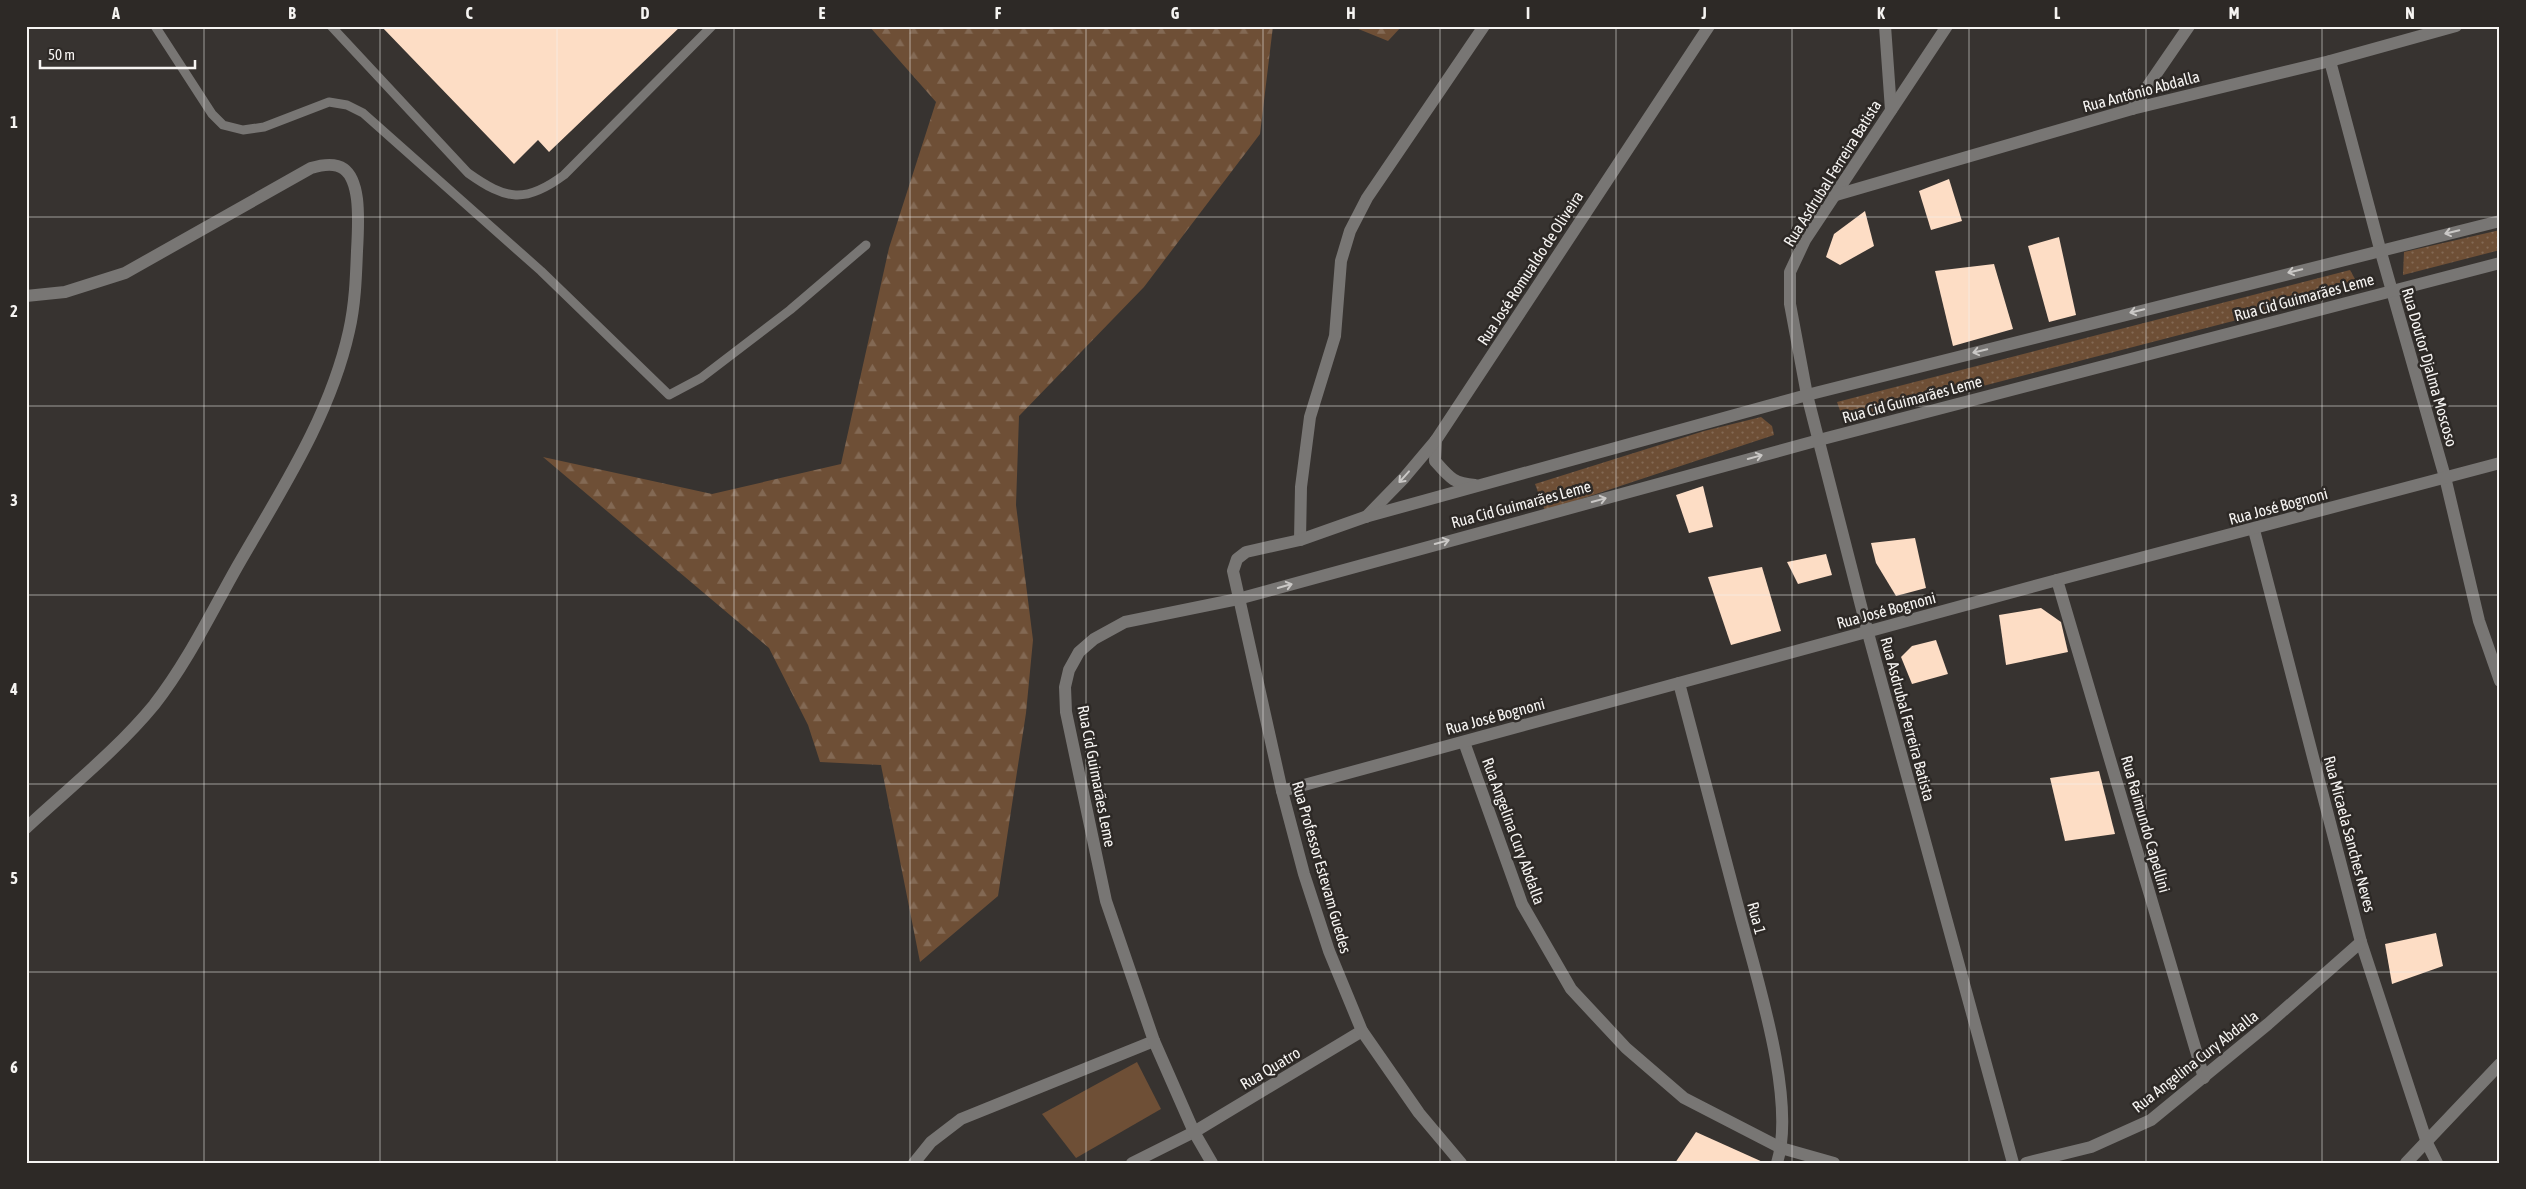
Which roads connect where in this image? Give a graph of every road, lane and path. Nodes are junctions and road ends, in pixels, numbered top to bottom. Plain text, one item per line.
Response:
1 (155, 26) edge
2 (331, 26) edge
3 (712, 26) edge
4 (1484, 26) edge
5 (1709, 26) edge
6 (1885, 26) edge
7 (1947, 26) edge
8 (2189, 26) edge
9 (2456, 26) edge
10 (2330, 61) junction
11 (2132, 109) junction
12 (1891, 110) junction
13 (1836, 195) junction
14 (2500, 220) edge
15 (866, 245) dead end
16 (2380, 249) junction
17 (2500, 263) edge
18 (2392, 291) junction
19 (26, 296) edge
20 (1808, 395) junction
21 (1436, 440) junction
22 (1818, 440) junction
23 (2500, 463) edge
24 (2445, 477) junction
25 (1487, 485) junction
26 (1365, 517) junction
27 (2254, 530) junction
28 (1300, 540) junction
29 (1246, 552) joint
30 (2058, 580) junction
31 (1238, 599) junction
32 (1868, 633) junction
33 (2500, 681) edge
34 (1679, 683) junction
35 (1464, 742) junction
36 (1282, 790) junction
37 (26, 828) edge
38 (2361, 942) junction
39 (1362, 1032) junction
40 (1154, 1040) junction
41 (2500, 1064) edge
42 (2204, 1078) junction
43 (1194, 1132) junction
44 (2427, 1143) junction
45 (1781, 1148) junction
46 (914, 1163) edge
47 (1132, 1163) edge
48 (1212, 1163) edge
49 (1461, 1163) edge
50 (1777, 1163) edge
51 (1834, 1163) edge
52 (2014, 1163) edge
53 (2026, 1163) edge
54 (2406, 1163) edge
55 (2437, 1163) edge

1 - 15 lane
2 - 3 lane
4 - 28 street
5 - 21 street, Rua José Romualdo de Oliveira
6 - 12 street
7 - 12 street, Rua Asdrubal Ferreira Batista
8 - 11 street
9 - 10 street, Rua Antônio Abdalla
10 - 11 street, Rua Antônio Abdalla
10 - 16 street, Rua Doutor Djalma Moscoso
11 - 13 street, Rua Antônio Abdalla
12 - 13 street, Rua Asdrubal Ferreira Batista
13 - 20 street, Rua Asdrubal Ferreira Batista
14 -> 16 street, Rua Cid Guimarães Leme
16 - 18 street, Rua Doutor Djalma Moscoso
16 -> 20 street, Rua Cid Guimarães Leme
17 - 18 street, Rua Cid Guimarães Leme
18 - 22 street, Rua Cid Guimarães Leme
18 - 24 street, Rua Doutor Djalma Moscoso
19 - 37 street
20 - 22 street, Rua Asdrubal Ferreira Batista
20 - 25 street, Rua Cid Guimarães Leme
21 - 25 street
21 -> 26 street, Rua José Romualdo de Oliveira
31 -> 22 street, Rua Cid Guimarães Leme
22 - 32 street, Rua Asdrubal Ferreira Batista
23 - 24 street, Rua José Bognoni
24 - 27 street, Rua José Bognoni
24 - 33 street, Rua Doutor Djalma Moscoso
25 - 26 street, Rua Cid Guimarães Leme
26 - 28 street, Rua Cid Guimarães Leme
27 - 30 street, Rua José Bognoni
27 - 38 street, Rua Micaela Sanches Neves
28 - 29 street, Rua Cid Guimarães Leme
29 - 31 street, Rua Professor Estevam Guedes
30 - 32 street, Rua José Bognoni
30 - 42 street, Rua Raimundo Capellini
31 - 36 street, Rua Professor Estevam Guedes
31 - 40 street, Rua Cid Guimarães Leme
32 - 34 street, Rua José Bognoni
32 - 52 street, Rua Asdrubal Ferreira Batista
34 - 35 street, Rua José Bognoni
34 - 45 street, Rua 1
35 - 36 street, Rua José Bognoni
35 - 45 street, Rua Angelina Cury Abdalla
36 - 39 street, Rua Professor Estevam Guedes
38 - 42 street, Rua Angelina Cury Abdalla
38 - 44 street, Rua Micaela Sanches Neves
39 - 43 street, Rua Quatro
39 - 49 street, Rua Professor Estevam Guedes
40 - 43 street, Rua Cid Guimarães Leme
40 - 46 street
41 - 44 street
42 - 53 street, Rua Angelina Cury Abdalla
43 - 47 street, Rua Quatro
43 - 48 street, Rua Cid Guimarães Leme
44 - 54 street
44 - 55 street, Rua Micaela Sanches Neves
45 - 50 street, Rua 1
45 - 51 street, Rua Angelina Cury Abdalla

